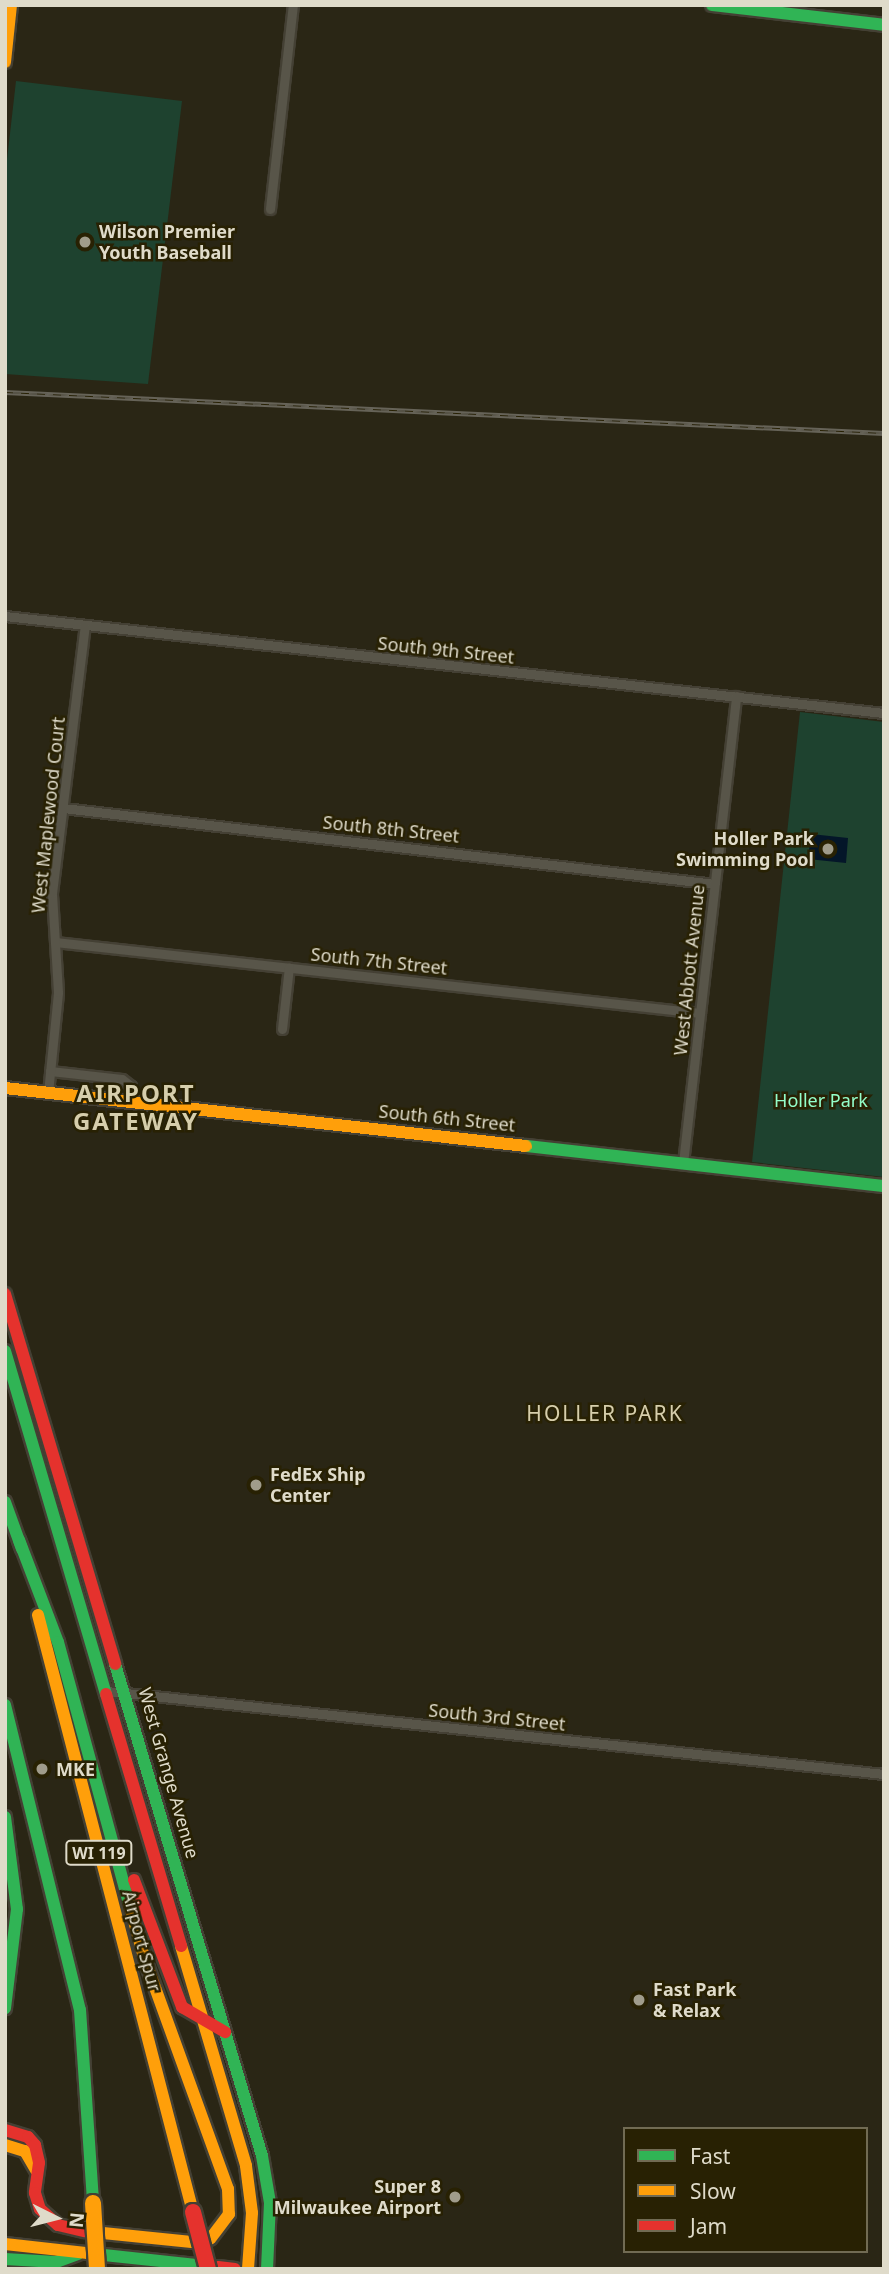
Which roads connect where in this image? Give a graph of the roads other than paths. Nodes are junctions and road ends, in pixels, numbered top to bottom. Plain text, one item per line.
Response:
1 (293, 5) edge
2 (712, 5) edge
3 (741, 7) edge
4 (9, 12) edge
5 (884, 25) edge
6 (5, 62) edge
7 (270, 209) dead end
8 (5, 617) edge
9 (85, 625) junction
10 (736, 696) junction
11 (884, 713) edge
12 (63, 808) junction
13 (715, 884) junction
14 (55, 942) junction
15 (289, 967) junction
16 (700, 1013) junction
17 (282, 1029) dead end
18 (50, 1071) junction
19 (5, 1088) edge
20 (48, 1093) junction
21 (130, 1102) junction
22 (683, 1163) junction
23 (884, 1186) edge
24 (5, 1294) edge
25 (25, 1354) junction
26 (6, 1355) edge
27 (5, 1502) edge
28 (19, 1539) junction
29 (104, 1621) junction
30 (87, 1626) junction
31 (107, 1691) junction
32 (126, 1693) junction
33 (5, 1705) edge
34 (884, 1774) edge
35 (101, 1796) junction
36 (5, 1817) edge
37 (5, 2008) edge
38 (203, 2022) junction
39 (225, 2032) junction
40 (5, 2130) edge
41 (5, 2145) edge
42 (37, 2172) junction
43 (85, 2231) dead end
44 (103, 2233) dead end
45 (210, 2239) dead end
46 (192, 2242) dead end
47 (7, 2247) edge
48 (84, 2252) dead end
49 (101, 2262) edge
50 (208, 2267) edge
51 (235, 2269) edge
52 (248, 2269) edge
53 (267, 2269) edge

1 - 7 street
2 - 3 main road
3 - 5 main road
4 - 6 main road
8 - 9 street, South 9th Street
9 - 10 street, South 9th Street
9 - 12 street, West Maplewood Court
10 - 11 street, South 9th Street
10 - 13 street, West Abbott Avenue
12 - 13 street, South 8th Street
12 - 14 street, West Maplewood Court
13 - 16 street, West Abbott Avenue
14 - 15 street, South 7th Street
14 - 18 street, West Maplewood Court
15 - 16 street, South 7th Street
15 - 17 street
16 - 22 street, West Abbott Avenue
18 - 20 street, West Maplewood Court
18 - 21 street
19 - 20 main road, South 6th Street
20 - 21 main road, South 6th Street
21 - 22 main road, South 6th Street
22 - 23 main road, South 6th Street
24 - 25 main road, West Grange Avenue
25 - 26 main road
25 - 29 main road, West Grange Avenue
26 - 30 main road, West Grange Avenue
27 - 28 main road, Airport Spur / WI 119
28 - 35 main road
28 - 50 main road, Airport Spur / WI 119, bridge
29 - 30 main road
29 - 32 main road, West Grange Avenue
30 - 31 main road, West Grange Avenue
31 - 32 street, South 3rd Street
31 - 38 main road, West Grange Avenue
32 - 34 street, South 3rd Street
32 - 39 main road, West Grange Avenue
33 - 49 main road, WI 119, bridge
35 - 38 main road
35 - 45 main road
36 - 37 main road
38 - 39 main road
38 - 52 main road, West Grange Avenue
39 - 53 main road, West Grange Avenue
40 - 42 main road
41 - 42 main road
42 - 43 main road
44 - 46 main road
47 - 48 main road
49 - 50 main road
50 - 51 main road

